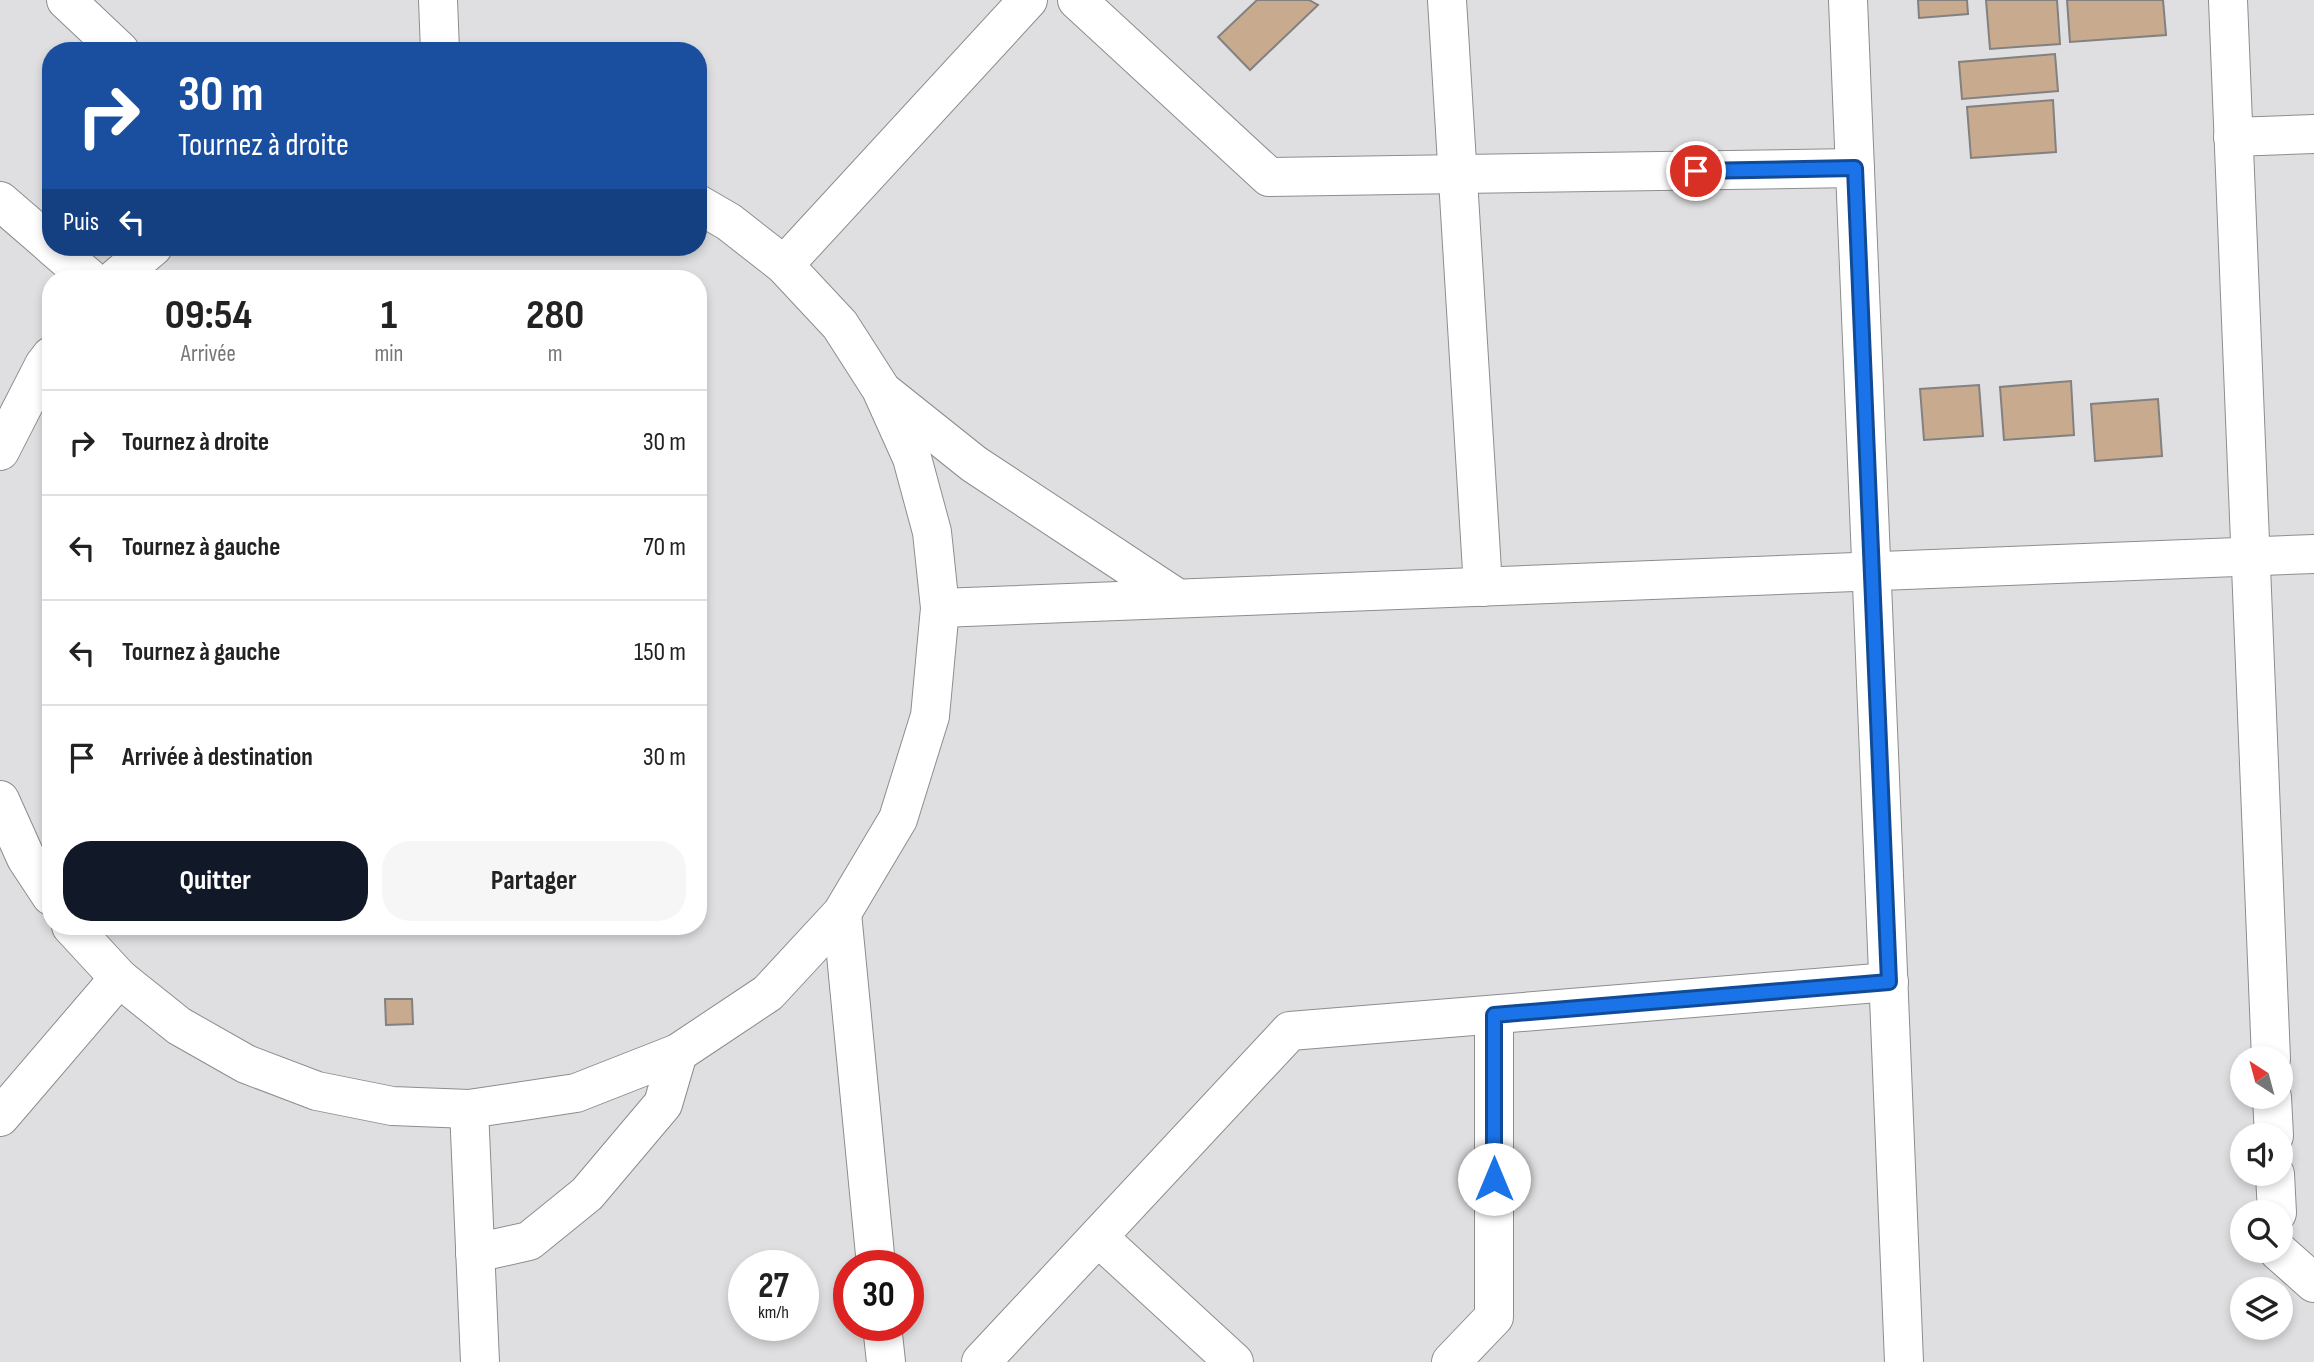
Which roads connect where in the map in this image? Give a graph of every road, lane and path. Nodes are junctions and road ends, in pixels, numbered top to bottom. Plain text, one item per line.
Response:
1 (66, 0) edge
2 (438, 0) edge
3 (1028, 0) edge
4 (1077, 0) edge
5 (1447, 0) edge
6 (1848, 0) edge
7 (2228, 0) edge
8 (110, 42) edge
9 (440, 42) edge
10 (2314, 134) edge
11 (2233, 137) junction
12 (1855, 168) junction
13 (1458, 174) junction
14 (0, 201) edge
15 (707, 209) edge
16 (42, 237) edge
17 (64, 256) edge
18 (142, 256) edge
19 (784, 265) junction
20 (80, 270) edge
21 (126, 270) edge
22 (42, 369) edge
23 (881, 389) junction
24 (0, 451) edge
25 (2314, 554) edge
26 (2250, 556) junction
27 (1872, 572) junction
28 (1483, 587) junction
29 (1177, 598) junction
30 (940, 608) junction
31 (0, 800) edge
32 (42, 882) edge
33 (842, 913) junction
34 (79, 935) edge
35 (119, 978) junction
36 (1889, 982) junction
37 (1494, 1015) junction
38 (2270, 1046) edge
39 (678, 1053) junction
40 (469, 1109) junction
41 (0, 1117) edge
42 (1098, 1237) junction
43 (875, 1250) edge
44 (475, 1253) junction
45 (2292, 1263) edge
46 (2314, 1283) edge
47 (884, 1341) edge
48 (480, 1362) edge
49 (886, 1362) edge
50 (981, 1362) edge
51 (1234, 1362) edge
52 (1451, 1362) edge
53 (1904, 1362) edge

1 - 8 street
2 - 9 street
3 - 19 street
4 - 13 street
5 - 13 street
6 - 12 street
7 - 11 street
10 - 11 street
11 - 26 street
12 - 13 street
12 - 27 street
13 - 28 street
14 - 16 street
15 - 19 street
17 - 20 street
18 - 21 street
19 - 23 street
22 - 24 street
23 - 29 street
23 - 30 street
25 - 26 street
26 - 27 street
26 - 38 street
27 - 28 street
27 - 36 street
28 - 29 street
29 - 30 street
30 - 33 street
31 - 32 street
33 - 39 street
33 - 43 street
34 - 35 street
35 - 40 street
35 - 41 street
36 - 37 street
36 - 53 street
37 - 42 street
37 - 52 street
39 - 40 street
39 - 44 street
40 - 44 street
42 - 50 street
42 - 51 street
44 - 48 street
45 - 46 street
47 - 49 street

